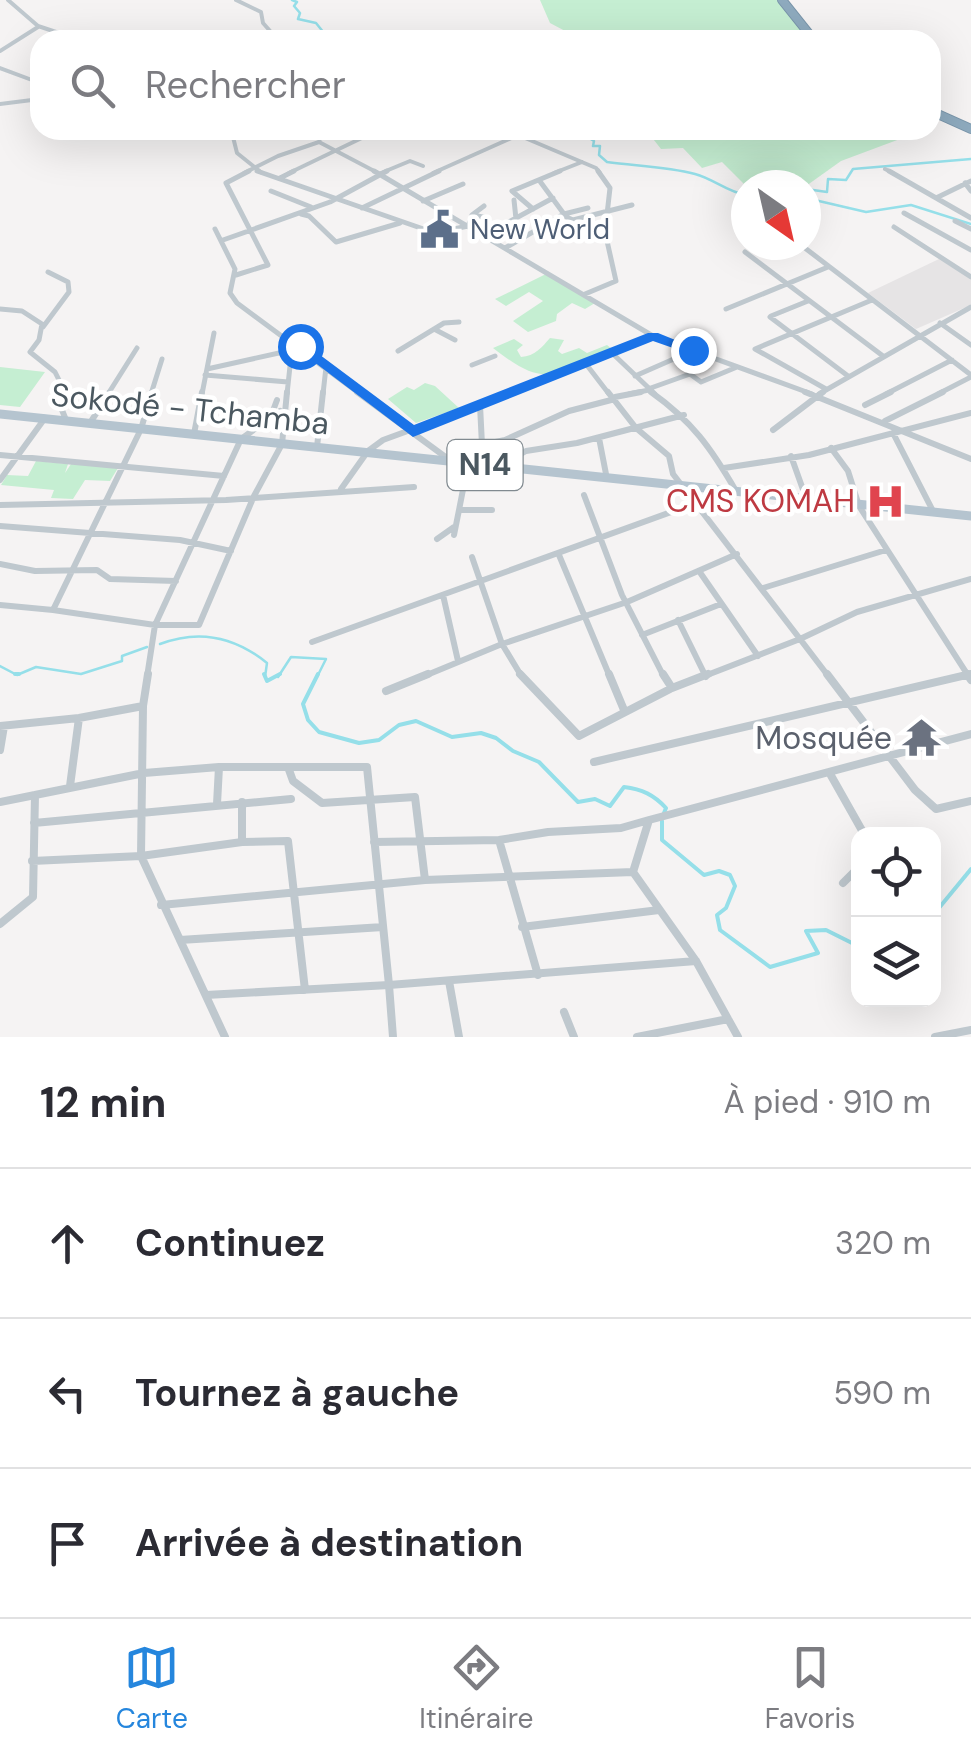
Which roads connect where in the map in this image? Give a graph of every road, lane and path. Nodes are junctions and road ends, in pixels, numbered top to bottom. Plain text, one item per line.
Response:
1 (236, 0) edge
2 (782, 0) edge
3 (10, 2) edge
4 (0, 4) edge
5 (40, 26) junction
6 (34, 30) edge
7 (51, 30) edge
8 (269, 30) edge
9 (806, 30) edge
10 (30, 32) edge
11 (0, 51) edge
12 (0, 68) edge
13 (30, 79) edge
14 (30, 100) edge
15 (0, 104) edge
16 (941, 115) edge
17 (969, 127) edge
18 (233, 140) edge
19 (312, 140) edge
20 (319, 140) edge
21 (359, 140) edge
22 (504, 140) edge
23 (530, 140) edge
24 (335, 153) junction
25 (583, 162) junction
26 (423, 166) dead end
27 (884, 169) dead end
28 (256, 171) junction
29 (382, 176) junction
30 (280, 178) junction
31 (539, 180) junction
32 (463, 184) dead end
33 (966, 186) edge
34 (407, 189) junction
35 (272, 192) dead end
36 (336, 198) junction
37 (553, 198) junction
38 (936, 198) junction
39 (514, 200) dead end
40 (423, 201) junction
41 (632, 204) dead end
42 (484, 206) dead end
43 (312, 208) junction
44 (362, 208) junction
45 (588, 208) dead end
46 (533, 209) junction
47 (300, 211) junction
48 (608, 212) junction
49 (904, 212) dead end
50 (563, 214) junction
51 (472, 216) junction
52 (487, 218) dead end
53 (971, 218) edge
54 (516, 219) junction
55 (955, 221) dead end
56 (401, 223) junction
57 (468, 226) junction
58 (894, 227) dead end
59 (215, 230) dead end
60 (971, 230) edge
61 (252, 232) junction
62 (482, 236) junction
63 (223, 240) junction
64 (504, 249) junction
65 (971, 250) edge
66 (755, 260) edge
67 (820, 260) edge
68 (828, 267) junction
69 (48, 272) dead end
70 (236, 275) junction
71 (971, 277) edge
72 (786, 284) junction
73 (584, 294) junction
74 (872, 300) junction
75 (808, 301) junction
76 (971, 307) edge
77 (0, 309) edge
78 (726, 309) dead end
79 (963, 311) junction
80 (828, 317) junction
81 (971, 317) edge
82 (459, 322) dead end
83 (940, 323) junction
84 (42, 328) junction
85 (434, 329) junction
86 (214, 333) dead end
87 (792, 334) junction
88 (653, 336) junction
89 (921, 337) junction
90 (455, 340) dead end
91 (971, 345) edge
92 (138, 348) dead end
93 (298, 348) junction
94 (693, 350) junction
95 (398, 351) dead end
96 (612, 354) junction
97 (495, 356) dead end
98 (883, 356) junction
99 (162, 359) dead end
100 (952, 360) junction
101 (586, 364) junction
102 (472, 365) dead end
103 (738, 366) junction
104 (326, 367) junction
105 (206, 372) junction
106 (635, 376) junction
107 (848, 376) junction
108 (971, 376) edge
109 (288, 382) junction
110 (826, 389) junction
111 (648, 390) junction
112 (817, 395) junction
113 (614, 398) junction
114 (865, 404) dead end
115 (480, 405) junction
116 (279, 408) junction
117 (971, 413) edge
118 (0, 414) edge
119 (684, 415) junction
120 (45, 418) junction
121 (270, 418) junction
122 (66, 420) junction
123 (885, 421) junction
124 (90, 423) junction
125 (142, 428) junction
126 (636, 428) junction
127 (903, 429) junction
128 (773, 430) dead end
129 (413, 432) junction
130 (892, 433) junction
131 (194, 434) junction
132 (599, 438) junction
133 (240, 440) junction
134 (252, 440) junction
135 (282, 444) junction
136 (481, 445) junction
137 (317, 447) junction
138 (831, 448) junction
139 (364, 452) junction
140 (0, 454) edge
141 (792, 456) junction
142 (18, 457) junction
143 (971, 459) edge
144 (452, 462) junction
145 (468, 464) junction
146 (483, 465) junction
147 (122, 466) junction
148 (511, 468) junction
149 (724, 468) junction
150 (606, 474) dead end
151 (224, 476) junction
152 (0, 480) edge
153 (684, 485) junction
154 (414, 487) dead end
155 (342, 489) junction
156 (736, 491) junction
157 (584, 495) dead end
158 (254, 496) junction
159 (105, 498) junction
160 (214, 498) junction
161 (806, 499) junction
162 (696, 502) junction
163 (0, 505) edge
164 (859, 506) junction
165 (460, 510) junction
166 (492, 510) dead end
167 (933, 512) junction
168 (971, 516) edge
169 (0, 526) edge
170 (88, 533) junction
171 (437, 539) dead end
172 (600, 540) junction
173 (194, 545) junction
174 (886, 549) junction
175 (232, 551) junction
176 (737, 554) junction
177 (558, 555) junction
178 (472, 557) dead end
179 (0, 560) edge
180 (71, 569) junction
181 (699, 570) junction
182 (971, 578) edge
183 (176, 582) junction
184 (482, 583) junction
185 (763, 588) junction
186 (443, 595) junction
187 (917, 597) junction
188 (627, 602) junction
189 (721, 604) junction
190 (0, 606) edge
191 (53, 610) junction
192 (583, 618) junction
193 (678, 620) junction
194 (154, 630) junction
195 (642, 635) junction
196 (800, 639) junction
197 (312, 642) dead end
198 (502, 644) junction
199 (758, 656) junction
200 (458, 661) junction
201 (970, 676) edge
202 (706, 677) junction
203 (672, 688) junction
204 (386, 690) dead end
205 (852, 704) junction
206 (143, 706) junction
207 (624, 710) junction
208 (79, 718) junction
209 (2, 726) edge
210 (971, 734) edge
211 (0, 750) edge
212 (890, 756) junction
213 (594, 762) dead end
214 (288, 766) junction
215 (218, 767) junction
216 (829, 772) junction
217 (144, 773) junction
218 (70, 787) junction
219 (35, 795) junction
220 (292, 799) dead end
221 (370, 801) junction
222 (971, 801) edge
223 (0, 802) edge
224 (242, 802) junction
225 (217, 804) junction
226 (143, 811) junction
227 (652, 819) junction
228 (34, 823) junction
229 (860, 827) edge
230 (420, 840) junction
231 (500, 840) junction
232 (242, 842) junction
233 (374, 842) junction
234 (141, 856) junction
235 (32, 860) junction
236 (632, 872) junction
237 (851, 875) edge
238 (513, 879) junction
239 (425, 880) junction
240 (843, 884) dead end
241 (379, 888) junction
242 (296, 890) junction
243 (162, 904) junction
244 (659, 910) junction
245 (0, 924) edge
246 (383, 927) junction
247 (522, 927) junction
248 (301, 930) junction
249 (179, 940) junction
250 (696, 962) junction
251 (538, 975) junction
252 (449, 981) junction
253 (389, 985) junction
254 (305, 990) junction
255 (206, 995) junction
256 (564, 1012) dead end
257 (728, 1019) junction
258 (971, 1030) edge
259 (225, 1037) edge
260 (393, 1037) edge
261 (459, 1037) edge
262 (574, 1037) edge
263 (636, 1037) edge
264 (738, 1037) edge
265 (935, 1037) edge

1 - 8 street
2 - 9 highway
3 - 4 street
3 - 5 street
5 - 6 street
5 - 7 street
10 - 11 street
12 - 13 street
14 - 15 street
16 - 17 highway
18 - 28 street
19 - 28 street
20 - 24 street
21 - 24 street
22 - 34 street
23 - 25 street
24 - 29 street
24 - 30 street
25 - 31 street
25 - 48 street
26 - 29 street
27 - 38 street
28 - 30 street
28 - 61 street
29 - 34 street
29 - 36 street
30 - 36 street
31 - 37 street
31 - 46 street
32 - 40 street
33 - 38 street
34 - 40 street
34 - 44 street
35 - 43 street
36 - 43 street
36 - 44 street
37 - 46 street
37 - 50 street
38 - 53 street
39 - 54 street
40 - 57 street
41 - 48 street
42 - 51 street
43 - 47 street
44 - 56 street
45 - 50 street
46 - 54 street
47 - 56 street
47 - 61 street
48 - 50 street
48 - 73 street
49 - 65 street
50 - 64 street
51 - 52 street
51 - 57 street
54 - 62 street
55 - 60 street
56 - 57 street
57 - 62 street
58 - 71 street
59 - 63 street
61 - 63 street
61 - 70 street
62 - 64 street
63 - 70 street
64 - 73 street
66 - 72 street
67 - 68 street
68 - 72 street
68 - 74 street
69 - 84 street
70 - 93 street
72 - 75 street
72 - 78 street
73 - 88 street
74 - 80 street
74 - 89 street
75 - 80 street
75 - 87 street
76 - 79 street
77 - 84 street
79 - 81 street
79 - 83 street
80 - 87 street
80 - 98 street
82 - 85 street
83 - 89 street
83 - 91 street
84 - 122 street
85 - 90 street
85 - 95 street
86 - 105 street
87 - 107 street
87 - 110 street
88 - 94 street
88 - 96 street
89 - 98 street
89 - 100 street
92 - 124 street
93 - 104 street
93 - 105 street
93 - 109 street
94 - 103 street
94 - 106 street
96 - 101 street
96 - 106 street
97 - 102 street
98 - 107 street
99 - 125 street
100 - 108 street
100 - 114 street
101 - 113 street
101 - 115 street
103 - 111 street
103 - 112 street
104 - 129 street
104 - 137 street
105 - 109 street
105 - 131 street
106 - 111 street
107 - 110 street
108 - 123 street
109 - 116 street
110 - 112 street
111 - 113 street
111 - 119 street
112 - 123 street
112 - 128 street
113 - 126 street
113 - 136 street
115 - 129 street
115 - 136 street
116 - 121 street
116 - 135 street
117 - 127 street
118 - 120 main road, Sokodé - Tchamba / N14
119 - 126 street
119 - 149 street
120 - 122 main road, Sokodé - Tchamba / N14
120 - 142 street
121 - 133 street
121 - 134 street
122 - 124 main road, Sokodé - Tchamba / N14
123 - 127 street
124 - 125 main road, Sokodé - Tchamba / N14
125 - 131 main road, Sokodé - Tchamba / N14
125 - 147 street
126 - 132 street
126 - 153 street
127 - 130 street
127 - 143 street
129 - 139 street
129 - 144 street
130 - 138 street
130 - 167 street
131 - 133 main road, Sokodé - Tchamba / N14
132 - 148 street
132 - 150 street
133 - 134 main road, Sokodé - Tchamba / N14
133 - 151 street
134 - 135 main road, Sokodé - Tchamba / N14
135 - 137 main road, Sokodé - Tchamba / N14
135 - 158 street
136 - 146 street
137 - 139 main road, Sokodé - Tchamba / N14
138 - 141 street
138 - 164 street
139 - 144 main road, Sokodé - Tchamba / N14
139 - 155 street
140 - 142 street
141 - 149 street
141 - 161 street
142 - 147 street
142 - 152 street
144 - 145 main road, Sokodé - Tchamba / N14
145 - 146 main road, Sokodé - Tchamba / N14
145 - 165 street
146 - 148 main road, Sokodé - Tchamba / N14
147 - 151 street
147 - 159 street
148 - 153 main road, Sokodé - Tchamba / N14
149 - 156 street
151 - 160 street
153 - 156 main road, Sokodé - Tchamba / N14
153 - 162 street
154 - 155 street
155 - 158 street
156 - 161 main road, Sokodé - Tchamba / N14
157 - 172 street
158 - 160 street
158 - 175 street
159 - 160 street
159 - 163 street
159 - 170 street
160 - 173 street
161 - 164 main road, Sokodé - Tchamba / N14
162 - 172 street
162 - 176 street
164 - 167 main road, Sokodé - Tchamba / N14
164 - 174 street
165 - 166 street
165 - 171 street
167 - 168 main road, Sokodé - Tchamba / N14
169 - 170 street
170 - 173 street
170 - 180 street
172 - 177 street
172 - 188 street
173 - 175 street
173 - 183 street
174 - 185 street
174 - 187 street
175 - 194 street
176 - 181 street
176 - 185 street
177 - 184 street
177 - 192 street
178 - 184 street
179 - 180 street
180 - 183 street
180 - 191 street
181 - 188 street
181 - 189 street
182 - 187 street
183 - 194 street
184 - 186 street
184 - 198 street
185 - 196 street
186 - 197 street
186 - 200 street
187 - 196 street
187 - 201 street
188 - 192 street
188 - 195 street
189 - 193 street
189 - 199 street
190 - 191 street
191 - 194 street
192 - 198 street
192 - 207 street
193 - 195 street
193 - 202 street
194 - 206 street
195 - 203 street
196 - 199 street
196 - 205 street
198 - 200 street
198 - 207 street
199 - 202 street
200 - 204 street
201 - 205 street
202 - 203 street
203 - 207 street
205 - 212 street
205 - 213 street
206 - 208 street
206 - 217 street
208 - 209 street
208 - 218 street
209 - 211 street
210 - 212 street
212 - 216 street
212 - 222 street
214 - 215 street
214 - 221 street
214 - 221 street
215 - 217 street
215 - 225 street
216 - 227 street
216 - 229 street
217 - 218 street
217 - 226 street
218 - 219 street
219 - 223 street
219 - 228 street
220 - 224 street
221 - 230 street
221 - 233 street
224 - 225 street
224 - 232 street
225 - 226 street
226 - 228 street
226 - 234 street
227 - 231 street
227 - 236 street
228 - 235 street
230 - 231 street
230 - 233 street
230 - 239 street
231 - 238 street
232 - 234 street
232 - 242 street
233 - 241 street
234 - 235 street
234 - 243 street
235 - 245 street
236 - 238 street
236 - 244 street
237 - 240 street
238 - 239 street
238 - 247 street
239 - 241 street
241 - 242 street
241 - 246 street
242 - 243 street
242 - 248 street
243 - 249 street
244 - 247 street
244 - 250 street
246 - 248 street
246 - 253 street
247 - 251 street
248 - 249 street
248 - 254 street
249 - 255 street
250 - 251 street
250 - 257 street
251 - 252 street
252 - 253 street
252 - 261 street
253 - 254 street
253 - 260 street
254 - 255 street
255 - 259 street
256 - 262 street
257 - 263 street
257 - 264 street
258 - 265 street

